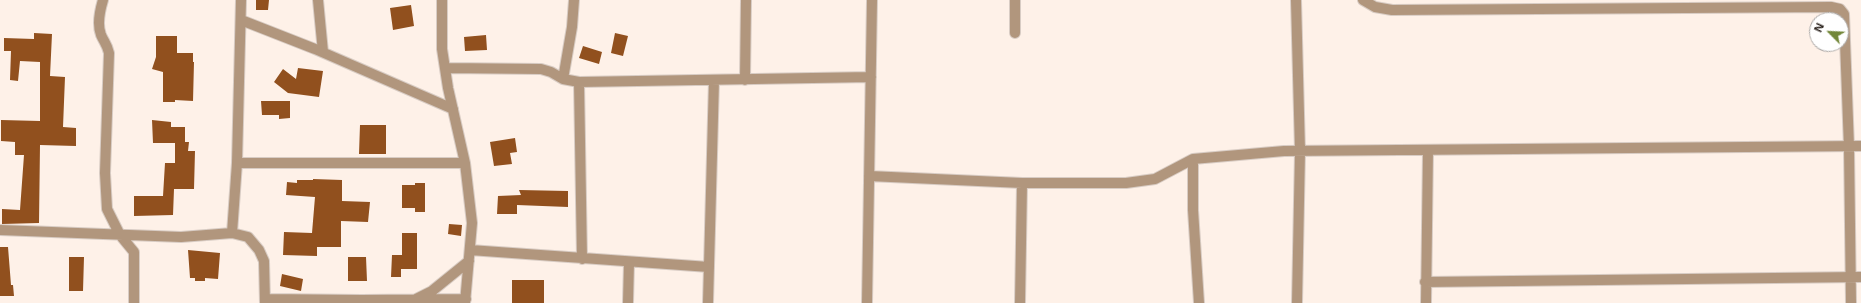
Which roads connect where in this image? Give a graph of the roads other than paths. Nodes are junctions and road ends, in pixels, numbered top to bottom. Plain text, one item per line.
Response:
1 (103, 0) edge
2 (241, 0) edge
3 (318, 0) edge
4 (442, 0) edge
5 (574, 0) edge
6 (746, 0) edge
7 (872, 0) edge
8 (1015, 0) edge
9 (1296, 0) edge
10 (1363, 0) edge
11 (240, 20) junction
12 (1015, 34) dead end
13 (323, 52) junction
14 (445, 68) junction
15 (871, 77) junction
16 (563, 79) junction
17 (714, 80) junction
18 (745, 80) junction
19 (579, 82) junction
20 (453, 109) junction
21 (1861, 146) edge
22 (1849, 147) junction
23 (1428, 150) junction
24 (1300, 151) junction
25 (1193, 159) junction
26 (237, 162) junction
27 (465, 163) junction
28 (869, 176) junction
29 (1022, 183) junction
30 (0, 230) edge
31 (232, 232) junction
32 (120, 236) junction
33 (470, 250) junction
34 (582, 259) junction
35 (469, 261) junction
36 (629, 262) junction
37 (709, 267) junction
38 (1856, 277) edge
39 (1425, 282) junction
40 (414, 300) junction
41 (265, 301) edge
42 (466, 301) edge
43 (134, 303) edge
44 (628, 303) edge
45 (708, 303) edge
46 (867, 303) edge
47 (1020, 303) edge
48 (1199, 303) edge
49 (1297, 303) edge
50 (1426, 303) edge
51 (1851, 303) edge

1 - 32 street
2 - 11 street
3 - 13 street
4 - 14 street
5 - 16 street
6 - 18 street
7 - 15 street
8 - 12 street
9 - 24 street
10 - 22 street
11 - 13 street
11 - 26 street
13 - 20 street
14 - 16 street
14 - 20 street
15 - 18 street
15 - 28 street
16 - 19 street
17 - 18 street
17 - 19 street
17 - 37 street
19 - 34 street
20 - 27 street
21 - 22 street
22 - 23 street
22 - 38 street
23 - 24 street
23 - 39 street
24 - 25 street
24 - 49 street
25 - 29 street
25 - 48 street
26 - 27 street
26 - 31 street
27 - 33 street
28 - 29 street
28 - 46 street
29 - 47 street
30 - 32 street
31 - 32 street
31 - 41 street
32 - 43 street
33 - 34 street
33 - 35 street
34 - 36 street
35 - 40 street
35 - 42 street
36 - 37 street
36 - 44 street
37 - 45 street
38 - 39 street
38 - 51 street
39 - 50 street
40 - 41 street
40 - 42 street

